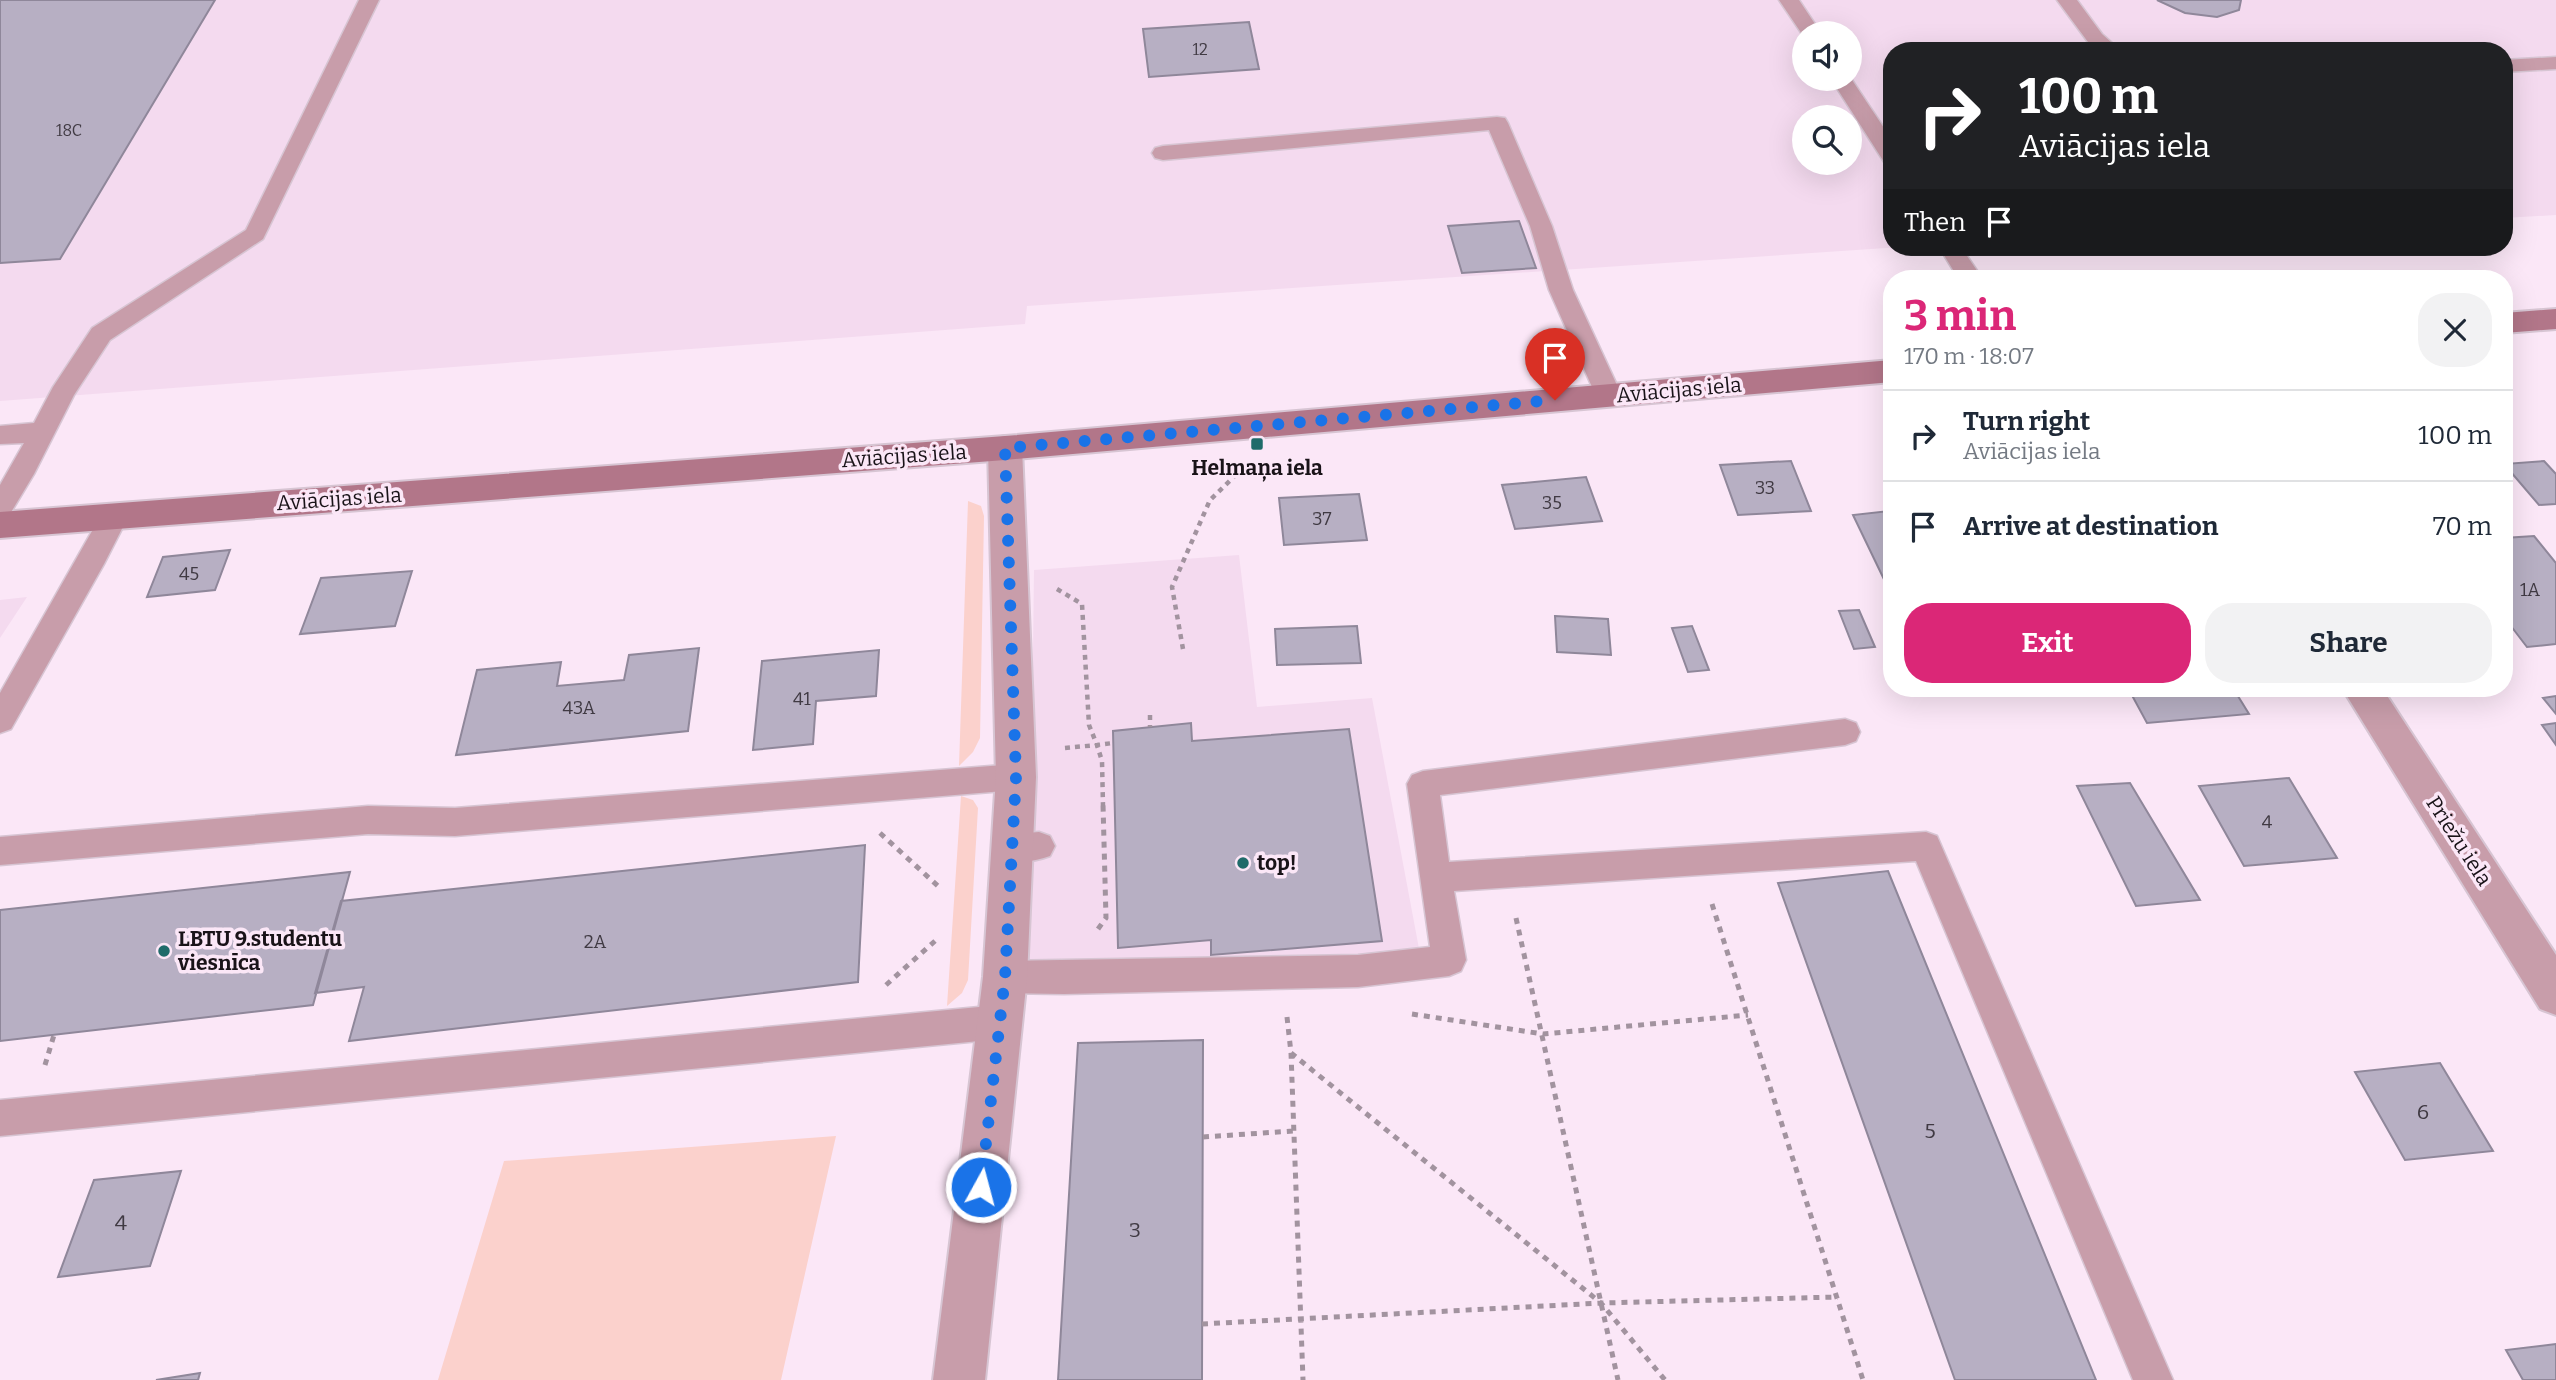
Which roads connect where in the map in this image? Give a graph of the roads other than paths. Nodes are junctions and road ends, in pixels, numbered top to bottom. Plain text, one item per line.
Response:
1 (369, 0) edge
2 (1789, 0) edge
3 (2067, 0) edge
4 (1803, 21) edge
5 (2100, 42) edge
6 (2556, 63) edge
7 (2513, 65) edge
8 (1848, 91) edge
9 (1883, 144) edge
10 (1163, 153) dead end
11 (2556, 319) edge
12 (2513, 322) edge
13 (1883, 373) edge
14 (1609, 396) junction
15 (43, 432) junction
16 (0, 435) edge
17 (1005, 448) junction
18 (0, 507) edge
19 (114, 517) junction
20 (0, 525) edge
21 (11, 680) edge
22 (2367, 697) edge
23 (0, 720) edge
24 (1845, 732) dead end
25 (1016, 765) junction
26 (0, 851) edge
27 (1435, 878) junction
28 (1005, 977) junction
29 (2556, 994) edge
30 (1000, 1022) junction
31 (0, 1118) edge
32 (959, 1380) edge
33 (2153, 1380) edge

1 - 15 lane
2 - 4 lane
3 - 5 lane
6 - 7 lane
8 - 9 lane
10 - 14 lane
11 - 12 main road
13 - 14 main road, Aviācijas iela
14 - 17 main road, Aviācijas iela
15 - 16 lane
15 - 18 lane
17 - 19 main road, Aviācijas iela
17 - 25 street
19 - 20 main road, Aviācijas iela
19 - 21 lane
21 - 23 lane
22 - 29 street, Priežu iela
24 - 27 lane
25 - 26 lane
25 - 28 street
27 - 28 lane
27 - 33 lane
28 - 30 street
30 - 31 lane
30 - 32 street

